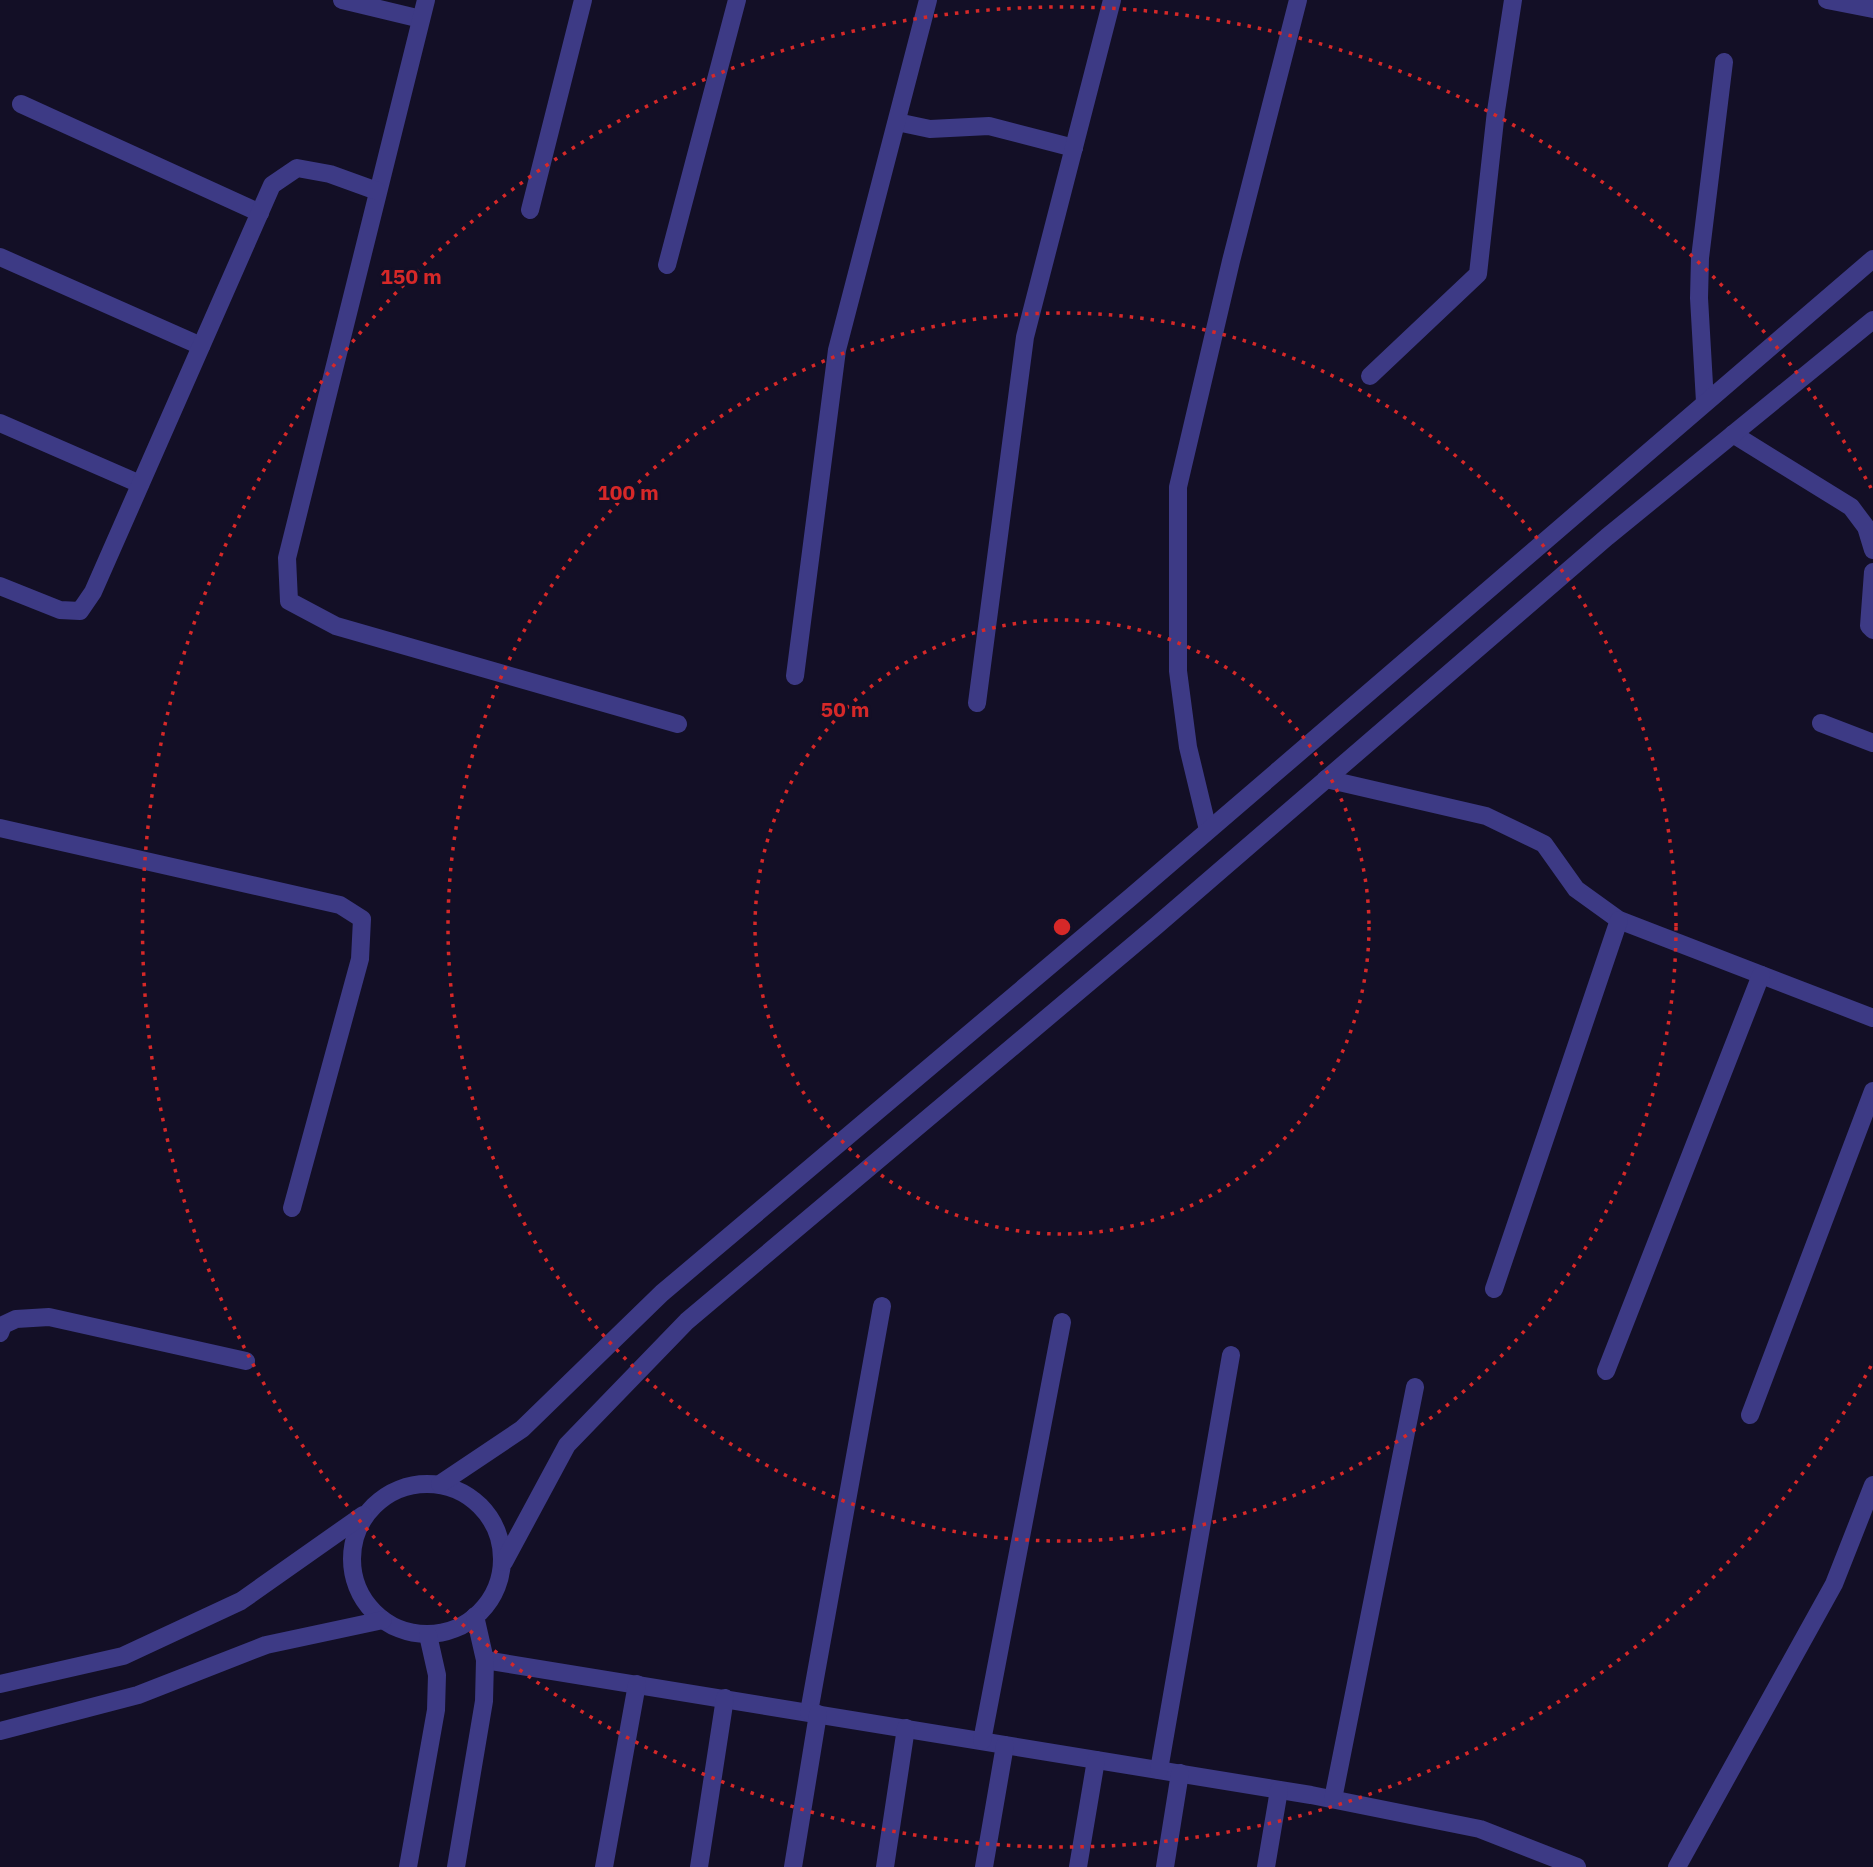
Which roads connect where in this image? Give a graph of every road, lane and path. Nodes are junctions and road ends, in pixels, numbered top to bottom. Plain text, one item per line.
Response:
1 (342, 0) edge
2 (426, 0) edge
3 (583, 0) edge
4 (737, 0) edge
5 (928, 0) edge
6 (1112, 0) edge
7 (1298, 0) edge
8 (1513, 0) edge
9 (1827, 0) edge
10 (1873, 9) edge
11 (421, 19) junction
12 (1724, 62) dead end
13 (21, 104) dead end
14 (897, 122) junction
15 (1074, 148) junction
16 (377, 191) junction
17 (530, 210) dead end
18 (260, 213) junction
19 (0, 257) edge
20 (1873, 259) edge
21 (667, 265) dead end
22 (1873, 320) edge
23 (201, 346) junction
24 (1370, 376) dead end
25 (1705, 402) junction
26 (0, 423) edge
27 (1733, 434) junction
28 (140, 484) junction
29 (1873, 550) edge
30 (1873, 572) edge
31 (0, 586) edge
32 (1873, 630) edge
33 (795, 676) dead end
34 (977, 703) dead end
35 (1821, 723) dead end
36 (678, 724) dead end
37 (1873, 743) edge
38 (1326, 779) junction
39 (0, 828) edge
40 (1208, 830) junction
41 (1619, 920) junction
42 (1761, 975) junction
43 (1873, 1018) edge
44 (1873, 1091) edge
45 (292, 1208) dead end
46 (1494, 1289) dead end
47 (883, 1306) dead end
48 (1062, 1322) dead end
49 (0, 1333) edge
50 (1231, 1355) dead end
51 (246, 1362) dead end
52 (1606, 1371) dead end
53 (1415, 1387) dead end
54 (1750, 1415) dead end
55 (440, 1484) junction
56 (1873, 1485) edge
57 (367, 1512) junction
58 (504, 1562) junction
59 (475, 1616) junction
60 (383, 1620) junction
61 (428, 1635) junction
62 (485, 1660) junction
63 (637, 1684) junction
64 (0, 1685) edge
65 (725, 1698) junction
66 (814, 1713) junction
67 (906, 1728) junction
68 (0, 1731) edge
69 (982, 1741) junction
70 (1005, 1745) junction
71 (1096, 1760) junction
72 (1159, 1770) junction
73 (1180, 1773) junction
74 (1279, 1790) junction
75 (1333, 1799) junction
76 (408, 1867) edge
77 (456, 1867) edge
78 (604, 1867) edge
79 (699, 1867) edge
80 (793, 1867) edge
81 (885, 1867) edge
82 (984, 1867) edge
83 (1077, 1867) edge
84 (1165, 1867) edge
85 (1266, 1867) edge
86 (1577, 1867) edge
87 (1677, 1867) edge

1 - 11 street
2 - 11 street
3 - 17 street
4 - 21 street
5 - 14 street
6 - 15 street
7 - 40 street
8 - 24 street
9 - 10 street
11 - 16 street
12 - 25 street
13 - 18 street
14 - 15 street
14 - 33 street
15 - 34 street
16 - 18 street
16 - 36 street
18 - 23 street
19 - 23 street
20 - 25 street
22 - 27 street
23 - 28 street
25 - 40 street
26 - 28 street
27 - 29 street
27 - 38 street
28 - 31 street
30 - 32 street
35 - 37 street
38 - 41 street
38 - 58 street
39 - 45 street
40 - 55 street
41 - 42 street
41 - 46 street
42 - 43 street
42 - 52 street
44 - 54 street
47 - 66 street
48 - 69 street
49 - 51 street
50 - 72 street
53 - 75 street
55 - 57 street
55 - 58 street
56 - 87 street
57 - 60 street
57 - 64 street
58 - 59 street
59 - 61 street
59 - 62 street
60 - 61 street
60 - 68 street
61 - 76 street
62 - 63 street
62 - 77 street
63 - 65 street
63 - 78 street
65 - 66 street
65 - 79 street
66 - 67 street
66 - 80 street
67 - 69 street
67 - 81 street
69 - 70 street
70 - 71 street
70 - 82 street
71 - 72 street
71 - 83 street
72 - 73 street
73 - 74 street
73 - 84 street
74 - 75 street
74 - 85 street
75 - 86 street

